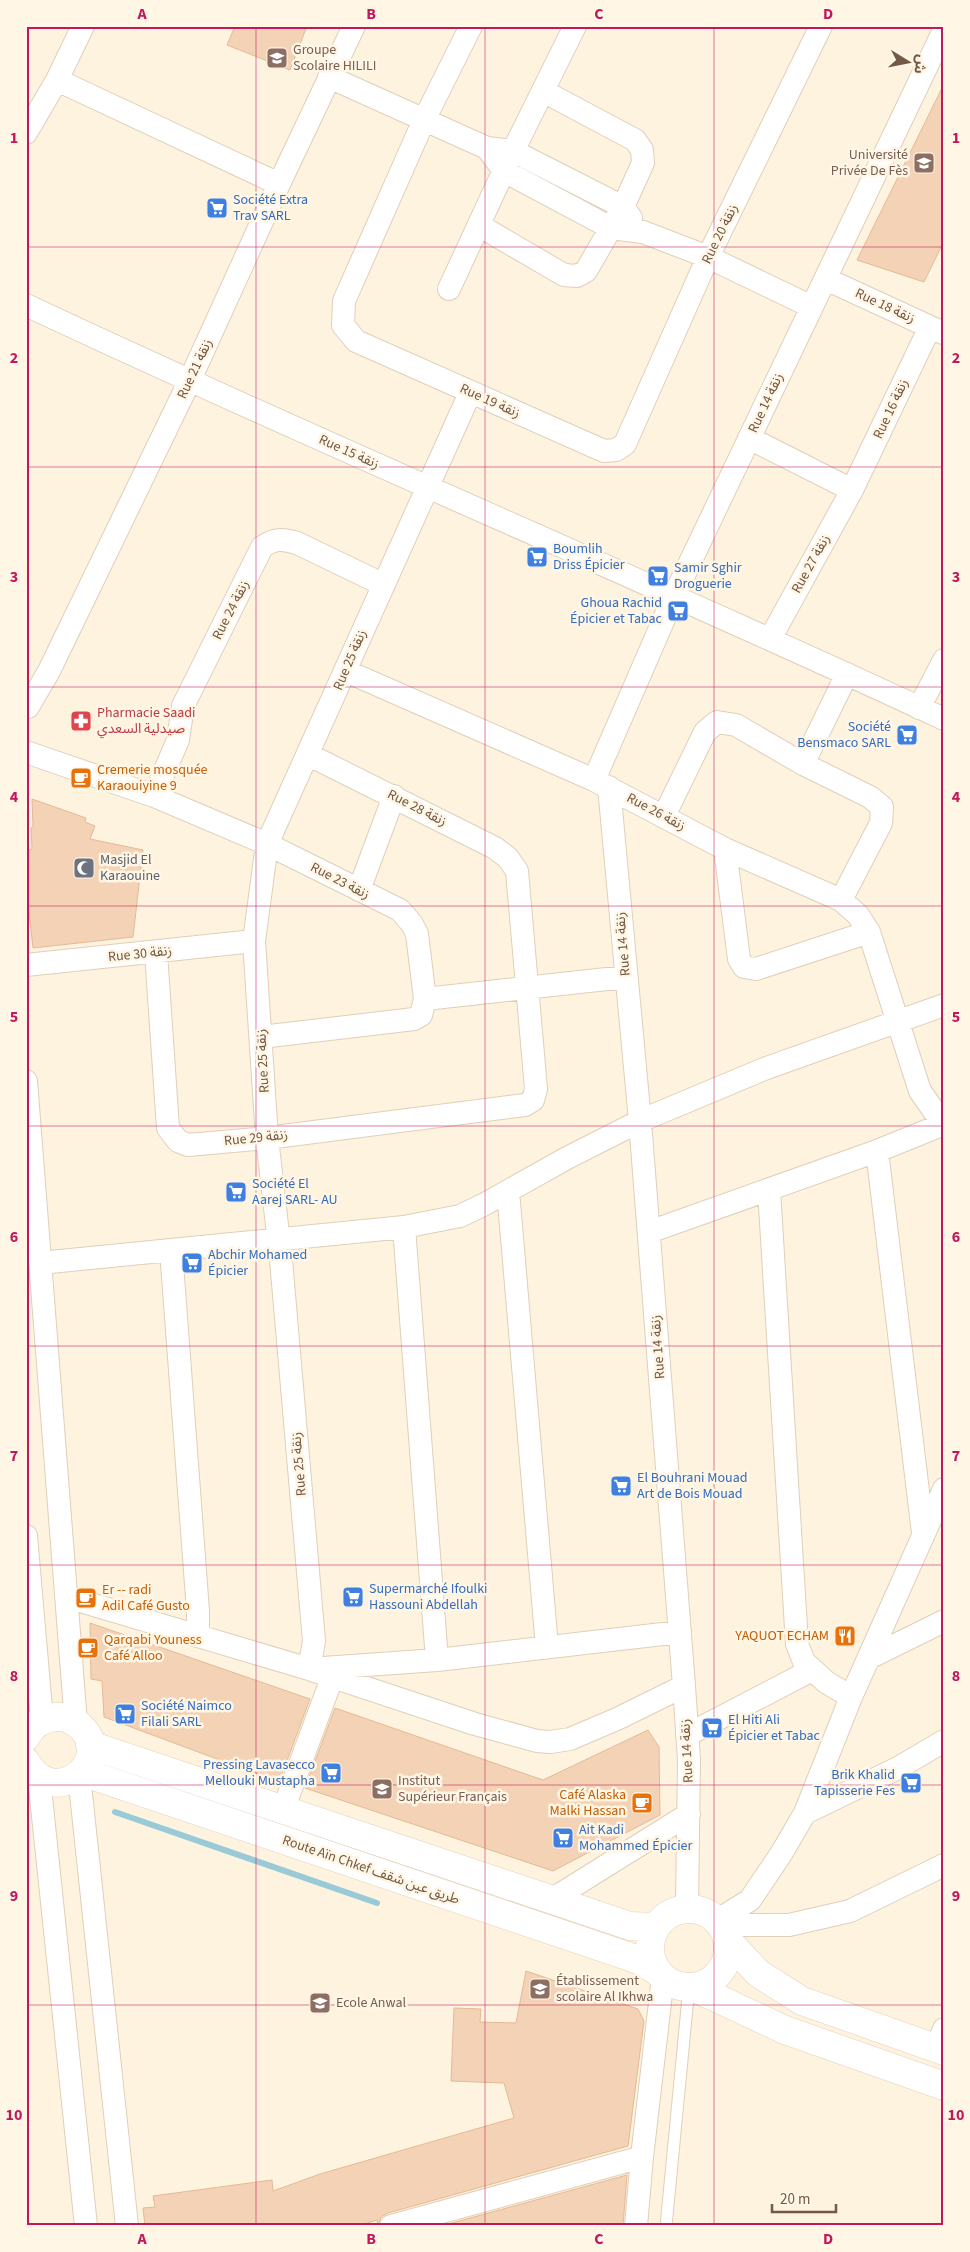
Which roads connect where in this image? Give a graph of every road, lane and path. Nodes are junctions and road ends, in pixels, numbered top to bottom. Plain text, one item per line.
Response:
1 (83, 26) edge
2 (354, 26) edge
3 (471, 26) edge
4 (575, 26) edge
5 (821, 26) edge
6 (944, 30) edge
7 (329, 77) junction
8 (57, 80) junction
9 (543, 91) junction
10 (424, 120) junction
11 (26, 133) edge
12 (487, 148) junction
13 (513, 151) junction
14 (504, 171) junction
15 (279, 184) junction
16 (623, 207) junction
17 (480, 226) junction
18 (611, 228) junction
19 (643, 232) junction
20 (708, 257) junction
21 (826, 279) junction
22 (449, 289) dead end
23 (26, 305) edge
24 (812, 307) junction
25 (937, 331) edge
26 (189, 382) junction
27 (470, 393) junction
28 (749, 438) junction
29 (625, 444) joint
30 (427, 486) junction
31 (852, 490) junction
32 (382, 584) junction
33 (674, 596) junction
34 (770, 639) junction
35 (944, 660) edge
36 (346, 671) junction
37 (847, 674) junction
38 (27, 708) edge
39 (919, 708) junction
40 (944, 719) edge
41 (26, 752) edge
42 (309, 755) junction
43 (803, 764) junction
44 (601, 783) junction
45 (154, 796) junction
46 (394, 796) junction
47 (664, 816) junction
48 (267, 844) junction
49 (725, 849) junction
50 (359, 890) junction
51 (842, 900) junction
52 (869, 932) junction
53 (254, 941) junction
54 (156, 953) junction
55 (26, 965) edge
56 (625, 977) junction
57 (526, 989) junction
58 (426, 999) junction
59 (944, 1005) edge
60 (897, 1021) junction
61 (262, 1037) junction
62 (26, 1081) edge
63 (944, 1117) edge
64 (640, 1121) junction
65 (944, 1124) edge
66 (29, 1138) edge
67 (267, 1138) junction
68 (877, 1151) junction
69 (769, 1190) junction
70 (508, 1191) junction
71 (404, 1228) junction
72 (649, 1232) junction
73 (278, 1239) junction
74 (171, 1250) junction
75 (40, 1263) junction
76 (943, 1493) edge
77 (923, 1533) junction
78 (26, 1536) edge
79 (67, 1597) junction
80 (944, 1621) edge
81 (680, 1632) junction
82 (198, 1635) junction
83 (547, 1647) junction
84 (869, 1658) junction
85 (437, 1660) junction
86 (309, 1669) junction
87 (812, 1670) junction
88 (332, 1678) junction
89 (684, 1686) junction
90 (851, 1697) junction
91 (33, 1725) edge
92 (83, 1734) junction
93 (687, 1734) junction
94 (944, 1741) edge
95 (33, 1770) edge
96 (80, 1774) junction
97 (283, 1810) junction
98 (805, 1813) junction
99 (690, 1814) junction
100 (36, 1854) edge
101 (944, 1865) edge
102 (550, 1900) junction
103 (687, 1908) junction
104 (656, 1927) junction
105 (723, 1929) junction
106 (661, 1975) junction
107 (691, 1987) junction
108 (941, 2043) edge
109 (944, 2086) edge
110 (642, 2157) junction
111 (86, 2226) edge
112 (127, 2226) edge
113 (391, 2226) edge
114 (636, 2226) edge
115 (666, 2226) edge

1 - 8 street
2 - 7 street, Rue 21 زنقة
3 - 10 street
4 - 9 street
5 - 20 street, Rue 20 زنقة
6 - 21 street, Rue 14 زنقة
7 - 10 street
7 - 15 street, Rue 21 زنقة
8 - 11 street
8 - 15 street
9 - 13 street
9 - 16 street
10 - 12 street
10 - 27 street, Rue 19 زنقة
12 - 13 street
12 - 14 street
13 - 14 street
13 - 16 street
14 - 17 street
14 - 18 street
15 - 26 street, Rue 21 زنقة
16 - 18 street
16 - 19 street
17 - 18 street
17 - 22 street
18 - 19 street
19 - 20 street
20 - 24 street
20 - 29 street, Rue 20 زنقة
21 - 24 street, Rue 14 زنقة
21 - 25 street, Rue 18 زنقة
23 - 26 street, Rue 15 زنقة
24 - 28 street, Rue 14 زنقة
25 - 31 street, Rue 16 زنقة
26 - 30 street, Rue 15 زنقة
26 - 38 street, Rue 21 زنقة
27 - 29 street, Rue 19 زنقة
27 - 30 street
28 - 31 street
28 - 33 street, Rue 14 زنقة
30 - 32 street, Rue 25 زنقة
30 - 33 street, Rue 15 زنقة
31 - 34 street, Rue 27 زنقة
32 - 36 street, Rue 25 زنقة
32 - 45 street, Rue 24 زنقة
33 - 34 street
33 - 44 street, Rue 14 زنقة
34 - 37 street
35 - 39 street
36 - 42 street, Rue 25 زنقة
36 - 44 street, Rue 26 زنقة
37 - 39 street
37 - 43 street
39 - 40 street
41 - 45 street, Rue 23 زنقة
42 - 46 street, Rue 28 زنقة
42 - 48 street, Rue 25 زنقة
43 - 47 street
43 - 51 street
44 - 47 street, Rue 26 زنقة
44 - 56 street, Rue 14 زنقة
45 - 48 street, Rue 23 زنقة
46 - 50 street
46 - 57 street, Rue 28 زنقة
47 - 49 street, Rue 26 زنقة
48 - 50 street, Rue 23 زنقة
48 - 53 street, Rue 25 زنقة
49 - 51 street, Rue 26 زنقة
49 - 52 street
50 - 58 street, Rue 23 زنقة
51 - 52 street, Rue 26 زنقة
52 - 60 street, Rue 26 زنقة
53 - 54 street, Rue 30 زنقة
53 - 61 street, Rue 25 زنقة
54 - 55 street, Rue 30 زنقة
54 - 67 street, Rue 29 زنقة
56 - 57 street
56 - 64 street, Rue 14 زنقة
57 - 58 street
57 - 67 street, Rue 29 زنقة
58 - 61 street
59 - 60 street
60 - 63 street, Rue 26 زنقة
60 - 64 street
61 - 67 street, Rue 25 زنقة
62 - 66 street
64 - 70 street
64 - 72 street, Rue 14 زنقة
65 - 68 street
66 - 75 street
67 - 73 street, Rue 25 زنقة
68 - 69 street
68 - 77 street
69 - 72 street
69 - 87 street
70 - 71 street
70 - 83 street
71 - 73 street
71 - 85 street
72 - 81 street, Rue 14 زنقة
73 - 74 street
73 - 86 street, Rue 25 زنقة
74 - 75 street
74 - 82 street
75 - 79 street
76 - 77 street
77 - 84 street
78 - 91 street
79 - 82 street
79 - 92 street
80 - 84 street
81 - 83 street
81 - 89 street, Rue 14 زنقة
82 - 86 street
83 - 85 street
84 - 90 street
85 - 86 street
86 - 88 street
87 - 90 street
87 - 93 street
88 - 89 street
88 - 97 street
89 - 93 street, Rue 14 زنقة
90 - 98 street
91 - 92 main road, Route Aïn Chkef طريق عين شقف
92 - 96 main road
92 - 97 main road, Route Aïn Chkef طريق عين شقف
93 - 99 street, Rue 14 زنقة
94 - 98 street
95 - 96 main road
95 - 100 street
96 - 106 main road, Route Aïn Chkef طريق عين شقف
96 - 112 street
97 - 102 main road, Route Aïn Chkef طريق عين شقف
98 - 105 street
99 - 102 street
99 - 103 street, Rue 14 زنقة
100 - 111 street
101 - 105 street
102 - 104 main road, Route Aïn Chkef طريق عين شقف
103 - 104 main road
103 - 105 main road
104 - 106 main road
105 - 107 main road
105 - 108 main road
106 - 107 main road
106 - 110 street
107 - 109 main road
107 - 115 lane
110 - 113 street
110 - 114 street

